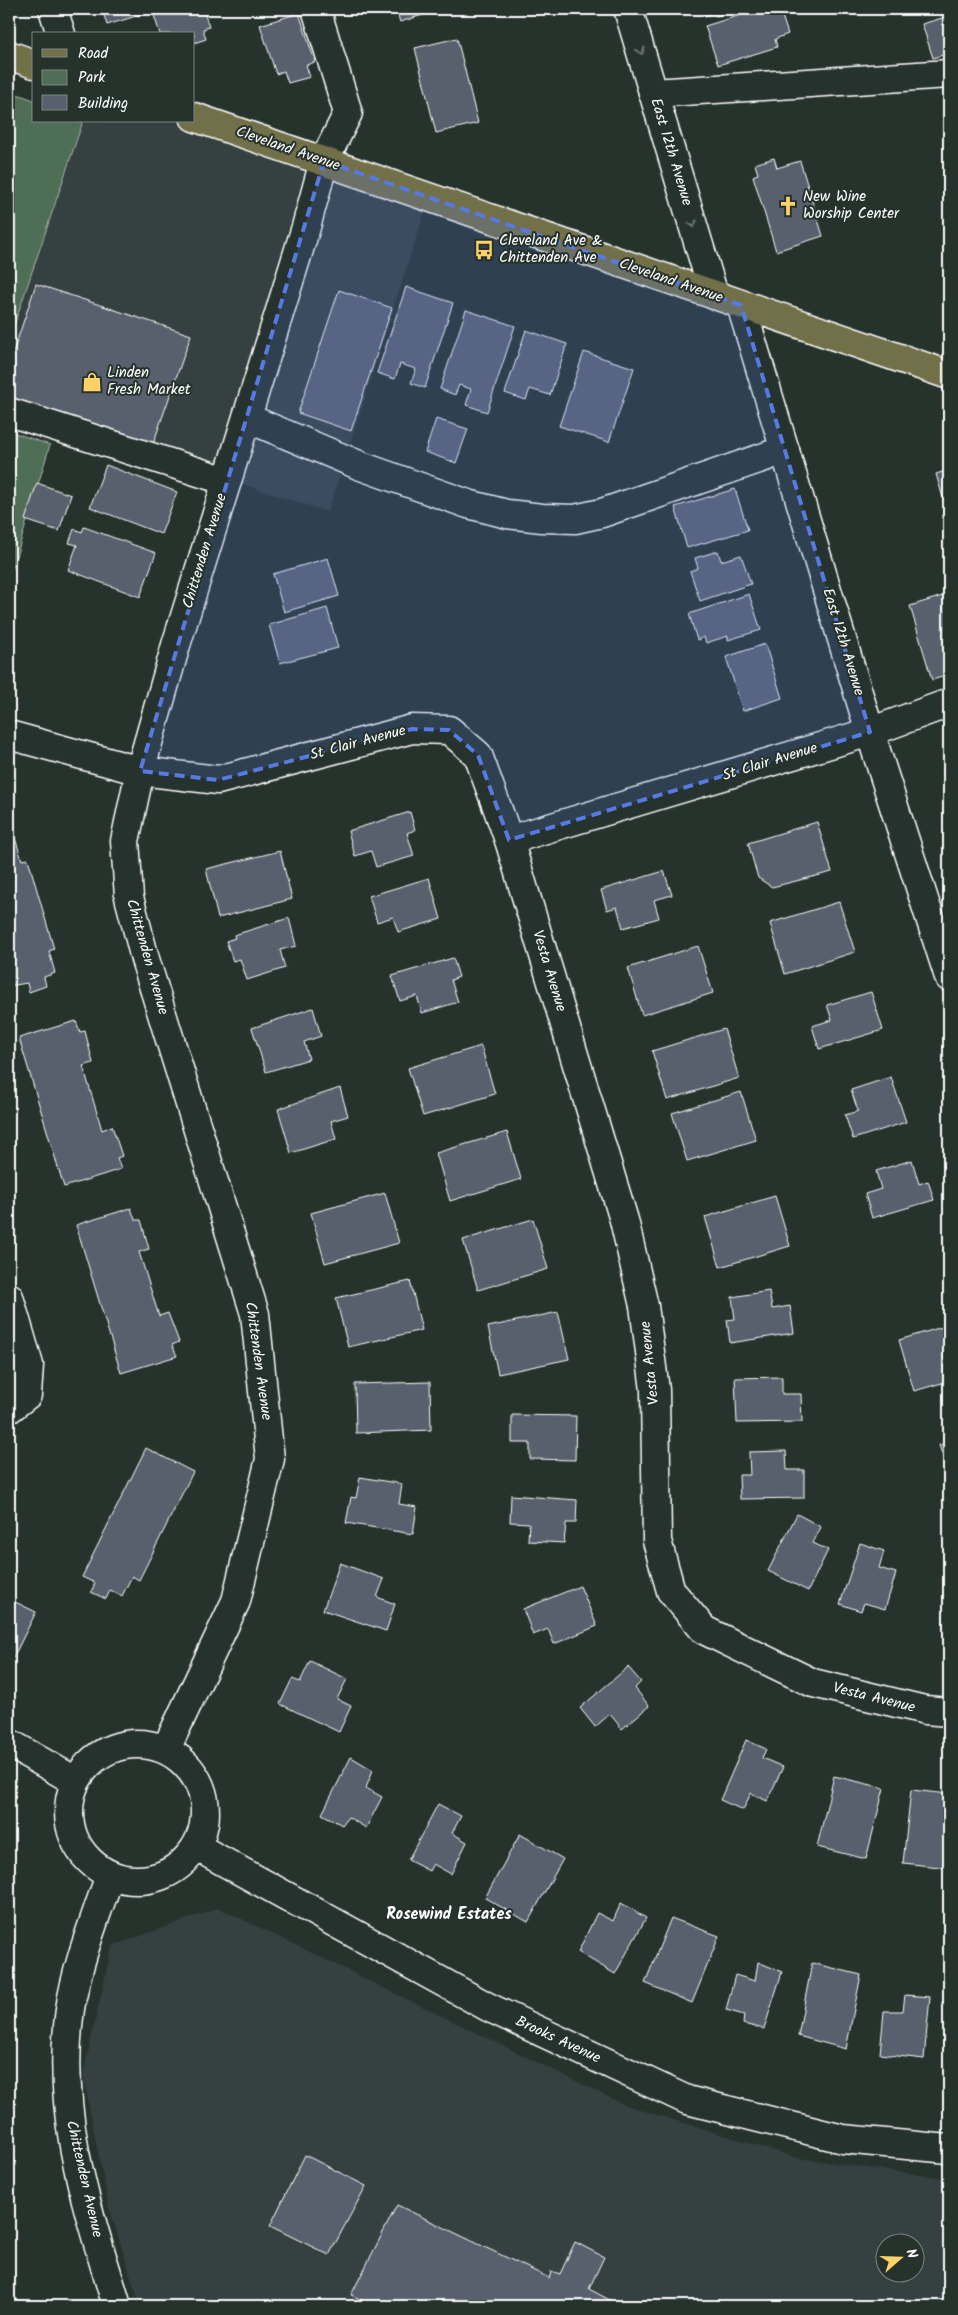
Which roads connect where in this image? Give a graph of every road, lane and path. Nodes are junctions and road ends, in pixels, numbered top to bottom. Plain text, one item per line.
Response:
1 (53, 9) edge
2 (316, 9) edge
3 (628, 9) edge
4 (60, 32) edge
5 (9, 55) edge
6 (32, 63) edge
7 (949, 74) edge
8 (654, 93) junction
9 (195, 117) edge
10 (324, 161) junction
11 (714, 295) junction
12 (741, 305) junction
13 (949, 375) edge
14 (9, 412) edge
15 (247, 418) junction
16 (785, 450) junction
17 (227, 481) junction
18 (949, 703) edge
19 (870, 732) junction
20 (9, 735) edge
21 (140, 771) junction
22 (509, 840) junction
23 (942, 928) edge
24 (949, 977) edge
25 (9, 1298) edge
26 (9, 1409) edge
27 (949, 1712) edge
28 (9, 1744) edge
29 (166, 1749) junction
30 (75, 1781) junction
31 (196, 1847) junction
32 (110, 1875) junction
33 (949, 2149) edge
34 (117, 2306) edge

1 - 4 street
2 - 10 street, Chittenden Avenue
3 -> 8 street, East 12th Avenue
5 - 6 main road
7 - 8 street
8 -> 11 street, East 12th Avenue
9 - 10 main road, Cleveland Avenue
10 - 11 main road, Cleveland Avenue
10 - 15 street, Chittenden Avenue
11 - 12 main road, Cleveland Avenue
12 - 13 main road, Cleveland Avenue
12 - 16 street, East 12th Avenue
14 - 17 street
15 - 16 street
15 - 17 street, Chittenden Avenue
16 - 19 street, East 12th Avenue
17 - 21 street, Chittenden Avenue
18 - 19 street, St Clair Avenue
19 - 22 street, St Clair Avenue
19 - 23 street, East 12th Avenue
20 - 21 street, St Clair Avenue
21 - 22 street, St Clair Avenue
21 - 29 street, Chittenden Avenue
22 - 27 street, Vesta Avenue
23 - 24 street, East 12th Avenue
25 - 26 street
28 - 30 street
29 - 30 street
29 - 31 street
30 - 32 street
31 - 32 street
31 - 33 street, Brooks Avenue
32 - 34 street, Chittenden Avenue

